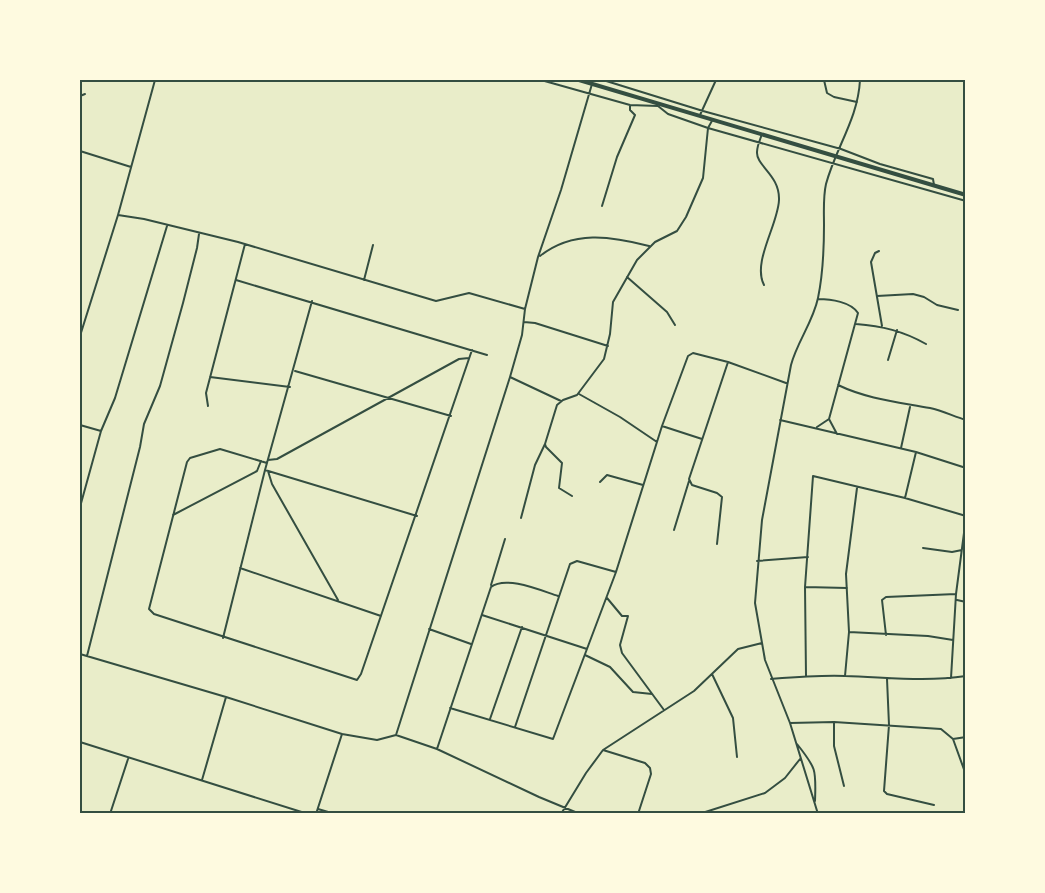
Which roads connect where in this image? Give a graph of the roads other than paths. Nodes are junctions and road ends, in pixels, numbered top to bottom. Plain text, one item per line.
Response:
1 (155, 80) edge
2 (541, 80) edge
3 (579, 80) edge
4 (603, 80) edge
5 (716, 80) edge
6 (824, 80) edge
7 (860, 80) edge
8 (592, 84) junction
9 (588, 93) junction
10 (85, 94) dead end
11 (80, 96) edge
12 (857, 102) junction
13 (630, 105) junction
14 (659, 105) junction
15 (703, 111) junction
16 (700, 116) junction
17 (713, 119) junction
18 (708, 128) junction
19 (762, 133) junction
20 (759, 142) junction
21 (841, 149) junction
22 (80, 151) edge
23 (837, 158) junction
24 (834, 164) junction
25 (131, 167) junction
26 (934, 186) junction
27 (966, 195) edge
28 (966, 201) edge
29 (602, 206) dead end
30 (118, 215) junction
31 (167, 226) junction
32 (199, 234) junction
33 (244, 244) junction
34 (374, 245) dead end
35 (649, 246) junction
36 (879, 251) dead end
37 (538, 257) junction
38 (627, 277) junction
39 (364, 279) junction
40 (237, 280) junction
41 (764, 285) dead end
42 (878, 296) junction
43 (818, 299) junction
44 (312, 302) junction
45 (525, 309) junction
46 (958, 310) dead end
47 (524, 322) junction
48 (856, 324) junction
49 (675, 325) dead end
50 (882, 326) junction
51 (897, 330) junction
52 (80, 336) edge
53 (926, 344) dead end
54 (608, 346) junction
55 (472, 350) junction
56 (487, 355) dead end
57 (469, 358) junction
58 (888, 360) dead end
59 (729, 362) junction
60 (294, 371) junction
61 (210, 377) junction
62 (510, 377) junction
63 (786, 384) junction
64 (838, 385) junction
65 (290, 387) junction
66 (579, 394) junction
67 (390, 397) junction
68 (561, 401) junction
69 (208, 406) dead end
70 (910, 406) junction
71 (451, 416) junction
72 (829, 419) junction
73 (779, 420) junction
74 (966, 420) edge
75 (80, 425) edge
76 (662, 426) junction
77 (816, 427) junction
78 (101, 431) junction
79 (838, 435) junction
80 (703, 439) junction
81 (657, 442) junction
82 (545, 444) junction
83 (901, 448) junction
84 (916, 452) junction
85 (261, 461) junction
86 (267, 461) junction
87 (966, 468) edge
88 (267, 470) junction
89 (689, 481) junction
90 (600, 482) dead end
91 (643, 485) junction
92 (857, 487) junction
93 (572, 496) dead end
94 (905, 498) junction
95 (80, 507) edge
96 (173, 515) junction
97 (417, 516) junction
98 (965, 516) edge
99 (521, 518) dead end
100 (674, 530) dead end
101 (505, 539) dead end
102 (717, 544) dead end
103 (923, 548) dead end
104 (962, 550) junction
105 (808, 557) junction
106 (757, 561) junction
107 (240, 568) junction
108 (616, 572) junction
109 (805, 587) junction
110 (847, 588) junction
111 (490, 590) junction
112 (956, 594) junction
113 (558, 596) junction
114 (606, 598) junction
115 (338, 600) junction
116 (956, 600) junction
117 (966, 602) edge
118 (481, 614) junction
119 (381, 616) junction
120 (522, 627) junction
121 (429, 629) junction
122 (849, 632) junction
123 (547, 634) junction
124 (886, 635) junction
125 (223, 638) junction
126 (953, 640) junction
127 (762, 643) junction
128 (471, 644) junction
129 (587, 649) junction
130 (80, 654) edge
131 (585, 655) junction
132 (87, 656) junction
133 (712, 674) junction
134 (966, 675) edge
135 (806, 676) junction
136 (845, 676) junction
137 (951, 678) junction
138 (771, 679) junction
139 (887, 679) junction
140 (652, 694) junction
141 (226, 697) junction
142 (450, 708) junction
143 (664, 710) junction
144 (490, 719) junction
145 (834, 722) junction
146 (790, 723) junction
147 (889, 725) junction
148 (515, 727) junction
149 (342, 734) junction
150 (396, 735) junction
151 (966, 737) edge
152 (953, 739) junction
153 (80, 742) edge
154 (795, 742) junction
155 (437, 749) junction
156 (603, 750) junction
157 (737, 757) dead end
158 (128, 758) junction
159 (800, 759) junction
160 (966, 775) edge
161 (202, 780) junction
162 (844, 786) dead end
163 (815, 804) junction
164 (934, 805) dead end
165 (565, 808) junction
166 (318, 809) junction
167 (110, 813) edge
168 (308, 813) edge
169 (316, 813) edge
170 (335, 813) edge
171 (561, 813) edge
172 (580, 813) edge
173 (638, 813) edge
174 (699, 813) edge
175 (818, 813) edge

1 - 25 street
2 - 9 street
3 - 8 highway
4 - 15 street
5 - 15 street
6 - 12 street
7 - 12 street
8 - 9 street
8 - 14 highway
9 - 13 street
9 - 37 street
10 - 11 street
12 - 21 street
13 - 14 street
13 - 29 street
14 - 16 highway
14 - 18 street
15 - 16 street
15 - 21 street
16 - 17 highway
17 - 18 street
17 - 19 highway
18 - 20 street
18 - 35 street
19 - 20 street
19 - 23 highway
20 - 24 street
20 - 41 street
21 - 23 street
21 - 26 street
22 - 25 street
23 - 24 street
23 - 26 highway
24 - 28 street
24 - 43 street
25 - 30 street
26 - 27 highway
30 - 31 street
30 - 52 street
31 - 32 street
31 - 78 street
32 - 33 street
32 - 132 street
33 - 39 street
33 - 40 street
34 - 39 street
35 - 37 street
35 - 38 street
36 - 42 street
37 - 45 street
38 - 49 street
38 - 54 street
39 - 45 street
40 - 44 street
40 - 61 street
42 - 46 street
42 - 50 street
43 - 48 street
43 - 63 street
44 - 55 street
44 - 60 street
45 - 47 street
47 - 54 street
47 - 62 street
48 - 50 street
48 - 64 street
50 - 51 street
51 - 53 street
51 - 58 street
54 - 66 street
55 - 56 street
55 - 57 street
57 - 67 street
57 - 71 street
59 - 63 street
59 - 76 street
59 - 80 street
60 - 65 street
60 - 67 street
61 - 65 street
61 - 69 street
62 - 68 street
62 - 121 street
63 - 73 street
64 - 70 street
64 - 72 street
65 - 86 street
66 - 68 street
66 - 81 street
67 - 71 street
67 - 86 street
68 - 82 street
70 - 74 street
70 - 83 street
71 - 97 street
72 - 77 street
72 - 79 street
73 - 77 street
73 - 106 street
75 - 78 street
76 - 80 street
76 - 81 street
77 - 79 street
78 - 95 street
79 - 83 street
80 - 89 street
81 - 91 street
82 - 93 street
82 - 99 street
83 - 84 street
84 - 87 street
84 - 94 street
85 - 86 street
85 - 96 street
85 - 96 street
86 - 88 street
88 - 97 street
88 - 107 street
88 - 115 street
89 - 100 street
89 - 102 street
90 - 91 street
91 - 108 street
92 - 94 street
92 - 105 street
92 - 110 street
94 - 98 street
96 - 125 street
97 - 119 street
98 - 104 street
101 - 111 street
103 - 104 street
104 - 112 street
105 - 106 street
105 - 109 street
106 - 127 street
107 - 115 street
107 - 125 street
108 - 113 street
108 - 114 street
109 - 110 street
109 - 135 street
110 - 122 street
111 - 113 street
111 - 118 street
112 - 116 street
112 - 124 street
113 - 123 street
114 - 129 street
114 - 140 street
115 - 119 street
116 - 117 street
116 - 126 street
118 - 120 street
118 - 128 street
119 - 125 street
120 - 123 street
120 - 144 street
121 - 128 street
121 - 150 street
122 - 124 street
122 - 136 street
123 - 129 street
123 - 148 street
124 - 126 street
126 - 137 street
127 - 133 street
127 - 138 street
128 - 142 street
129 - 131 street
130 - 132 street
131 - 140 street
131 - 148 street
132 - 141 street
133 - 143 street
133 - 157 street
134 - 137 street
135 - 136 street
135 - 138 street
136 - 139 street
137 - 139 street
138 - 146 street
139 - 147 street
140 - 143 street
141 - 149 street
141 - 161 street
142 - 144 street
142 - 155 street
143 - 156 street
144 - 148 street
145 - 146 street
145 - 147 street
145 - 162 street
146 - 154 street
147 - 152 street
147 - 164 street
149 - 150 street
149 - 166 street
150 - 155 street
151 - 152 street
152 - 160 street
153 - 158 street
154 - 159 street
154 - 163 street
155 - 165 street
156 - 165 street
156 - 173 street
158 - 161 street
158 - 167 street
159 - 163 street
159 - 174 street
161 - 168 street
163 - 175 street
165 - 171 street
165 - 172 street
166 - 169 street
166 - 170 street

